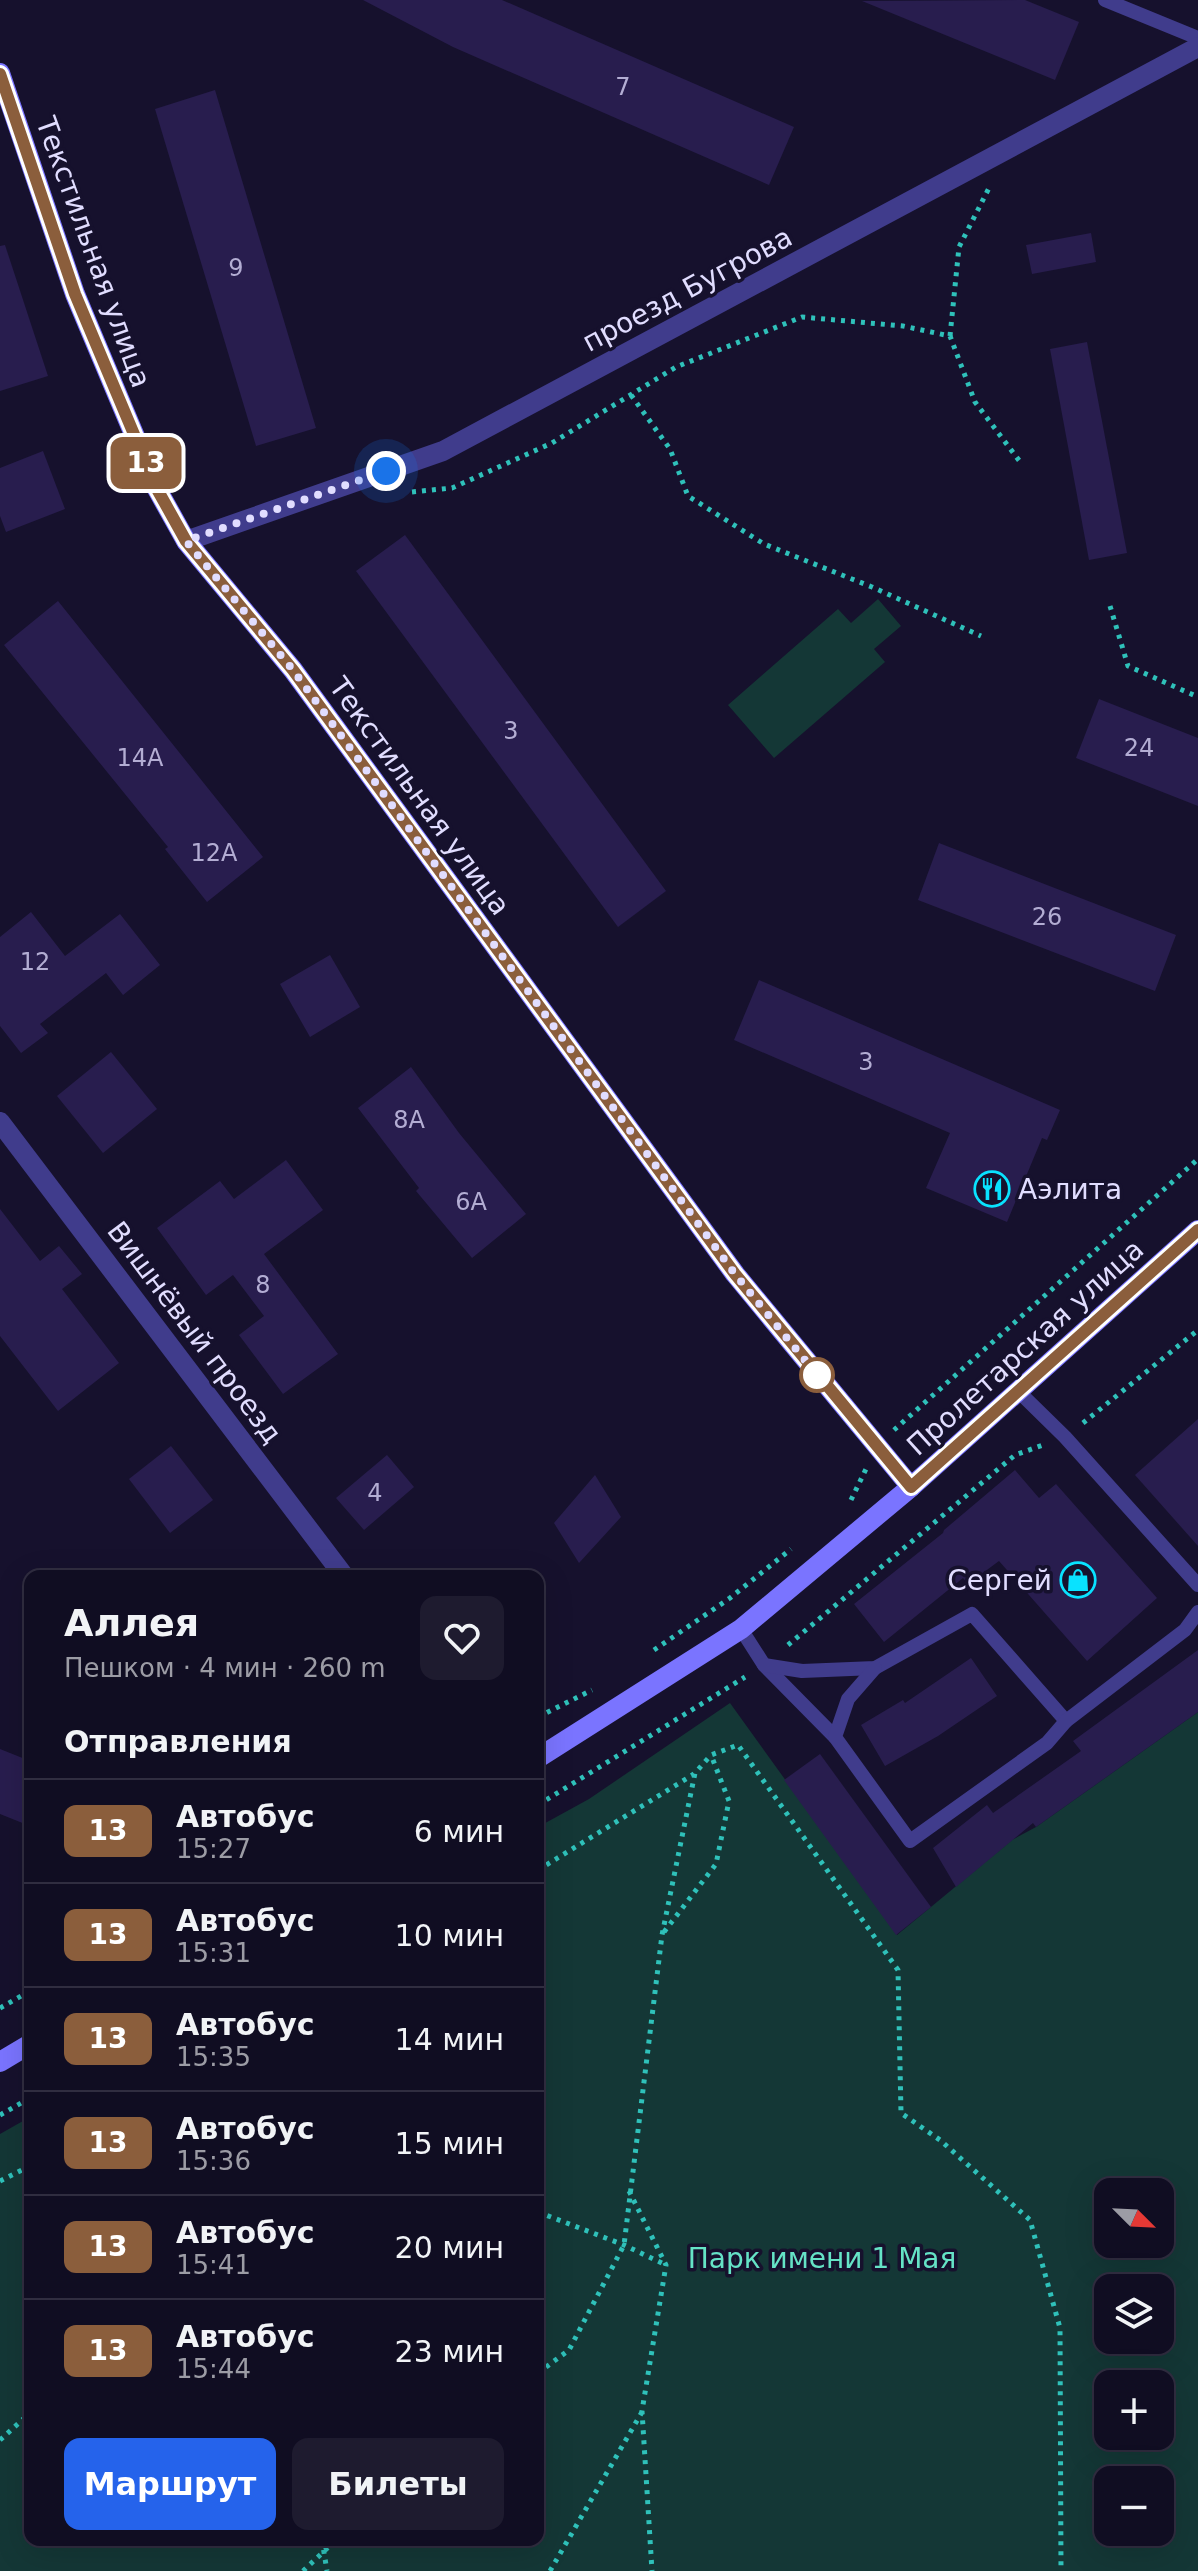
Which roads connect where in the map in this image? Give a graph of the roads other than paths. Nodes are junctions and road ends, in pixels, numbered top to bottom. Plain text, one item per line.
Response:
1 (1105, 0) edge
2 (1198, 38) edge
3 (1198, 47) edge
4 (0, 73) edge
5 (186, 541) junction
6 (0, 1122) edge
7 (1198, 1230) edge
8 (1018, 1391) junction
9 (911, 1487) junction
10 (339, 1570) edge
11 (1198, 1585) edge
12 (1198, 1612) edge
13 (741, 1629) junction
14 (764, 1665) junction
15 (875, 1668) junction
16 (1066, 1721) junction
17 (835, 1737) junction
18 (544, 1754) edge
19 (24, 2048) edge
20 (0, 2062) edge

1 - 2 lane
3 - 5 street, проезд Бугрова
4 - 5 street, Текстильная улица
5 - 9 street, Текстильная улица
6 - 10 street, Вишнёвый проезд
7 - 8 street, Пролетарская улица
8 - 9 street, Пролетарская улица
8 - 11 lane
9 - 13 street, Пролетарская улица
12 - 16 lane
13 - 14 lane
13 - 18 street, Пролетарская улица
14 - 15 lane
14 - 17 lane
15 - 16 lane
15 - 17 lane
16 - 17 lane
19 - 20 street

